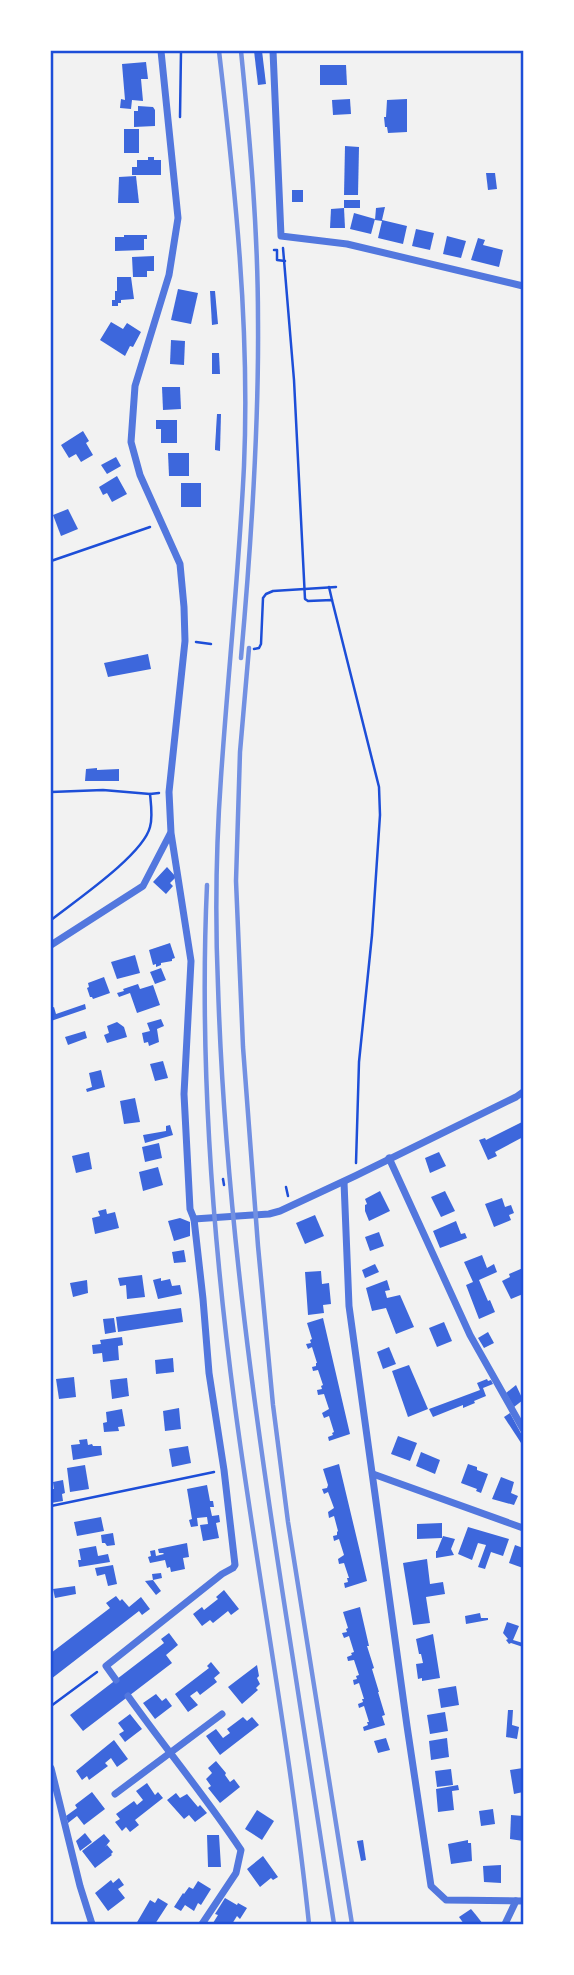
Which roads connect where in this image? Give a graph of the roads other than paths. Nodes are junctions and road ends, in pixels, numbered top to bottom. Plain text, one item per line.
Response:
1 (161, 51) edge
2 (273, 51) edge
3 (523, 286) edge
4 (171, 834) junction
5 (51, 945) edge
6 (523, 1092) edge
7 (389, 1158) junction
8 (344, 1182) junction
9 (194, 1219) junction
10 (523, 1429) edge
11 (373, 1474) junction
12 (523, 1528) edge
13 (116, 1680) dead end
14 (128, 1696) dead end
15 (222, 1714) dead end
16 (169, 1753) junction
17 (51, 1768) edge
18 (115, 1794) dead end
19 (519, 1901) edge
20 (92, 1924) edge
21 (202, 1924) edge
22 (505, 1924) edge

1 - 4 street
2 - 3 street
4 - 5 street
4 - 9 street
6 - 7 street
7 - 8 street
7 - 10 street
8 - 9 street
8 - 11 street
9 - 13 street
11 - 12 street
11 - 19 street
14 - 16 street
15 - 16 street
16 - 18 street
16 - 21 street
17 - 20 street
19 - 22 street

